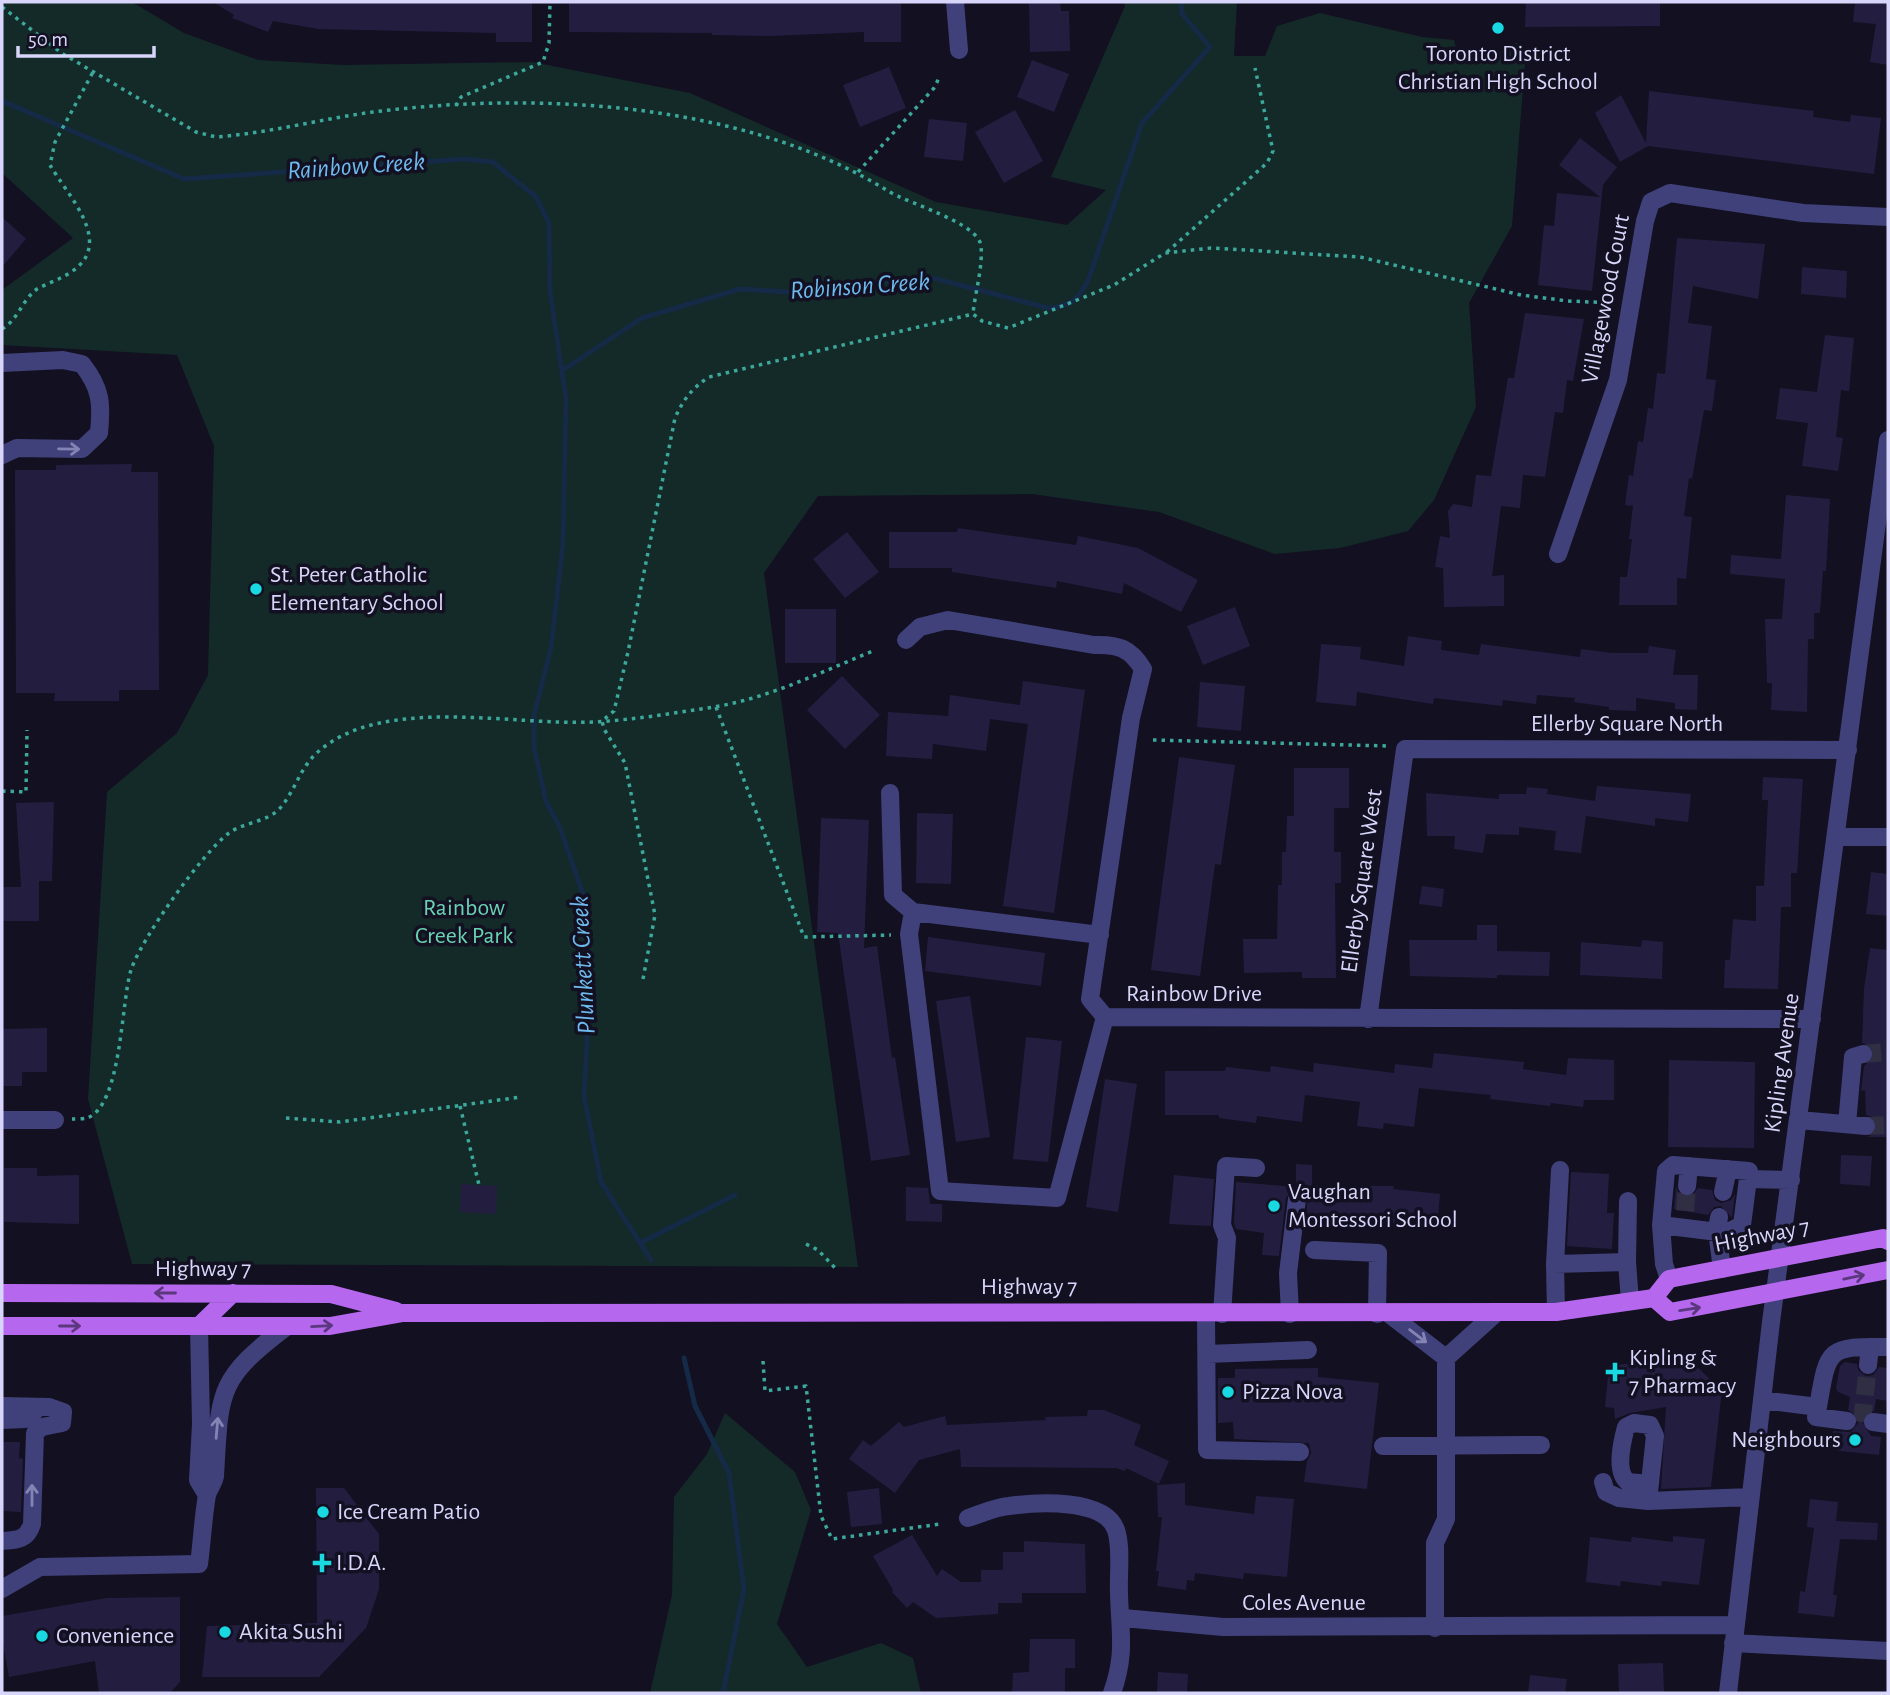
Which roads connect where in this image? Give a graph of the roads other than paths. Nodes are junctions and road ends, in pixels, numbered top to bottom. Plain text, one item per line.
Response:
1 (955, 2) edge
2 (959, 50) dead end
3 (1888, 217) edge
4 (2, 363) edge
5 (1888, 440) edge
6 (2, 454) edge
7 (1884, 508) edge
8 (1558, 554) dead end
9 (906, 640) dead end
10 (1405, 749) joint
11 (1848, 750) junction
12 (890, 793) dead end
13 (1837, 837) junction
14 (1888, 837) edge
15 (913, 912) junction
16 (1100, 935) junction
17 (1105, 1017) junction
18 (1368, 1019) junction
19 (1812, 1019) junction
20 (1863, 1054) dead end
21 (2, 1120) edge
22 (55, 1120) road end
23 (1799, 1120) junction
24 (1847, 1124) junction
25 (1866, 1126) tunnel mouth
26 (1689, 1166) junction
27 (1256, 1168) dead end
28 (1728, 1169) junction
29 (1560, 1170) dead end
30 (1748, 1179) junction
31 (1791, 1180) junction
32 (1687, 1186) tunnel mouth
33 (1723, 1192) dead end
34 (1297, 1199) dead end
35 (1628, 1201) dead end
36 (1718, 1224) junction
37 (1661, 1225) junction
38 (1888, 1241) edge
39 (1314, 1250) dead end
40 (1780, 1258) junction
41 (1627, 1262) junction
42 (1555, 1264) junction
43 (1722, 1269) junction
44 (1888, 1270) edge
45 (1669, 1279) junction
46 (2, 1293) edge
47 (233, 1293) junction
48 (1775, 1293) junction
49 (1654, 1298) junction
50 (1630, 1301) junction
51 (1556, 1311) junction
52 (403, 1313) junction
53 (1214, 1313) junction
54 (1496, 1313) junction
55 (1290, 1314) junction
56 (1383, 1314) junction
57 (2, 1326) edge
58 (199, 1326) junction
59 (286, 1327) junction
60 (1870, 1347) junction
61 (1888, 1347) edge
62 (1308, 1350) dead end
63 (1207, 1353) junction
64 (1446, 1358) junction
65 (1868, 1365) tunnel mouth
66 (1762, 1400) junction
67 (2, 1406) edge
68 (41, 1407) junction
69 (1818, 1407) junction
70 (2, 1420) edge
71 (1847, 1422) dead end
72 (1541, 1445) dead end
73 (1383, 1446) dead end
74 (1447, 1446) junction
75 (1300, 1452) dead end
76 (1603, 1482) dead end
77 (207, 1495) junction
78 (1750, 1497) junction
79 (968, 1518) dead end
80 (2, 1541) edge
81 (2, 1590) edge
82 (1123, 1618) junction
83 (1735, 1625) junction
84 (1436, 1628) junction
85 (1733, 1643) junction
86 (1888, 1651) edge
87 (1112, 1693) edge
88 (1728, 1693) edge

1 - 2 street
3 - 8 street, Villagewood Court
6 -> 4 street
5 - 7 street, Kipling Avenue
7 - 11 street, Kipling Avenue
9 - 16 street, Rainbow Drive
10 - 11 street, Ellerby Square North
10 - 18 street, Ellerby Square West
11 - 13 street, Kipling Avenue
12 - 15 street
13 - 14 street
13 - 19 street, Kipling Avenue
15 - 16 street
15 - 17 street
16 - 17 street, Rainbow Drive
17 - 18 street, Rainbow Drive
18 - 19 street, Rainbow Drive
19 - 23 street, Kipling Avenue
20 - 24 street
21 - 22 street
23 - 24 street
23 - 31 street, Kipling Avenue
24 - 25 street
26 - 28 street
26 - 32 street
26 - 37 street
27 - 53 street
28 - 30 street
28 - 33 street
29 - 42 street
30 - 31 street
30 - 36 street
31 - 40 street, Kipling Avenue
34 - 55 street
35 - 41 street
36 - 37 street
36 - 43 street
37 - 45 street
38 - 40 main road, Highway 7
39 - 56 street
40 - 43 main road, Highway 7
40 - 48 street, Kipling Avenue
41 - 42 street
41 - 50 street
42 - 51 street
43 - 45 main road, Highway 7
48 -> 44 main road, Highway 7
45 - 49 main road
47 -> 46 main road, Highway 7
47 - 52 main road, Highway 7
47 - 58 main road
49 -> 48 main road, Highway 7
48 - 66 street, Kipling Avenue
49 - 50 main road, Highway 7
50 - 51 main road, Highway 7
51 - 54 main road, Highway 7
52 - 53 main road, Highway 7
59 -> 52 main road, Highway 7
53 - 55 main road, Highway 7
53 - 63 street
54 - 56 main road, Highway 7
54 - 64 street
55 - 56 main road, Highway 7
56 -> 64 street
57 -> 58 main road, Highway 7
58 - 59 main road, Highway 7
58 - 77 street
77 -> 59 street
60 - 61 street
60 - 65 street
60 - 69 street
62 - 63 street
63 - 75 street
64 - 74 street
66 - 69 street
66 - 78 street, Kipling Avenue
67 - 68 street
68 - 70 street
80 -> 68 street
69 - 71 street
72 - 74 street
73 - 74 street
74 - 84 street
76 - 78 street
77 - 81 street
78 - 83 street, Kipling Avenue
79 - 82 street
82 - 84 street, Coles Avenue
82 - 87 street
83 - 84 street, Coles Avenue
83 - 85 street, Kipling Avenue
85 - 86 street
85 - 88 street, Kipling Avenue

